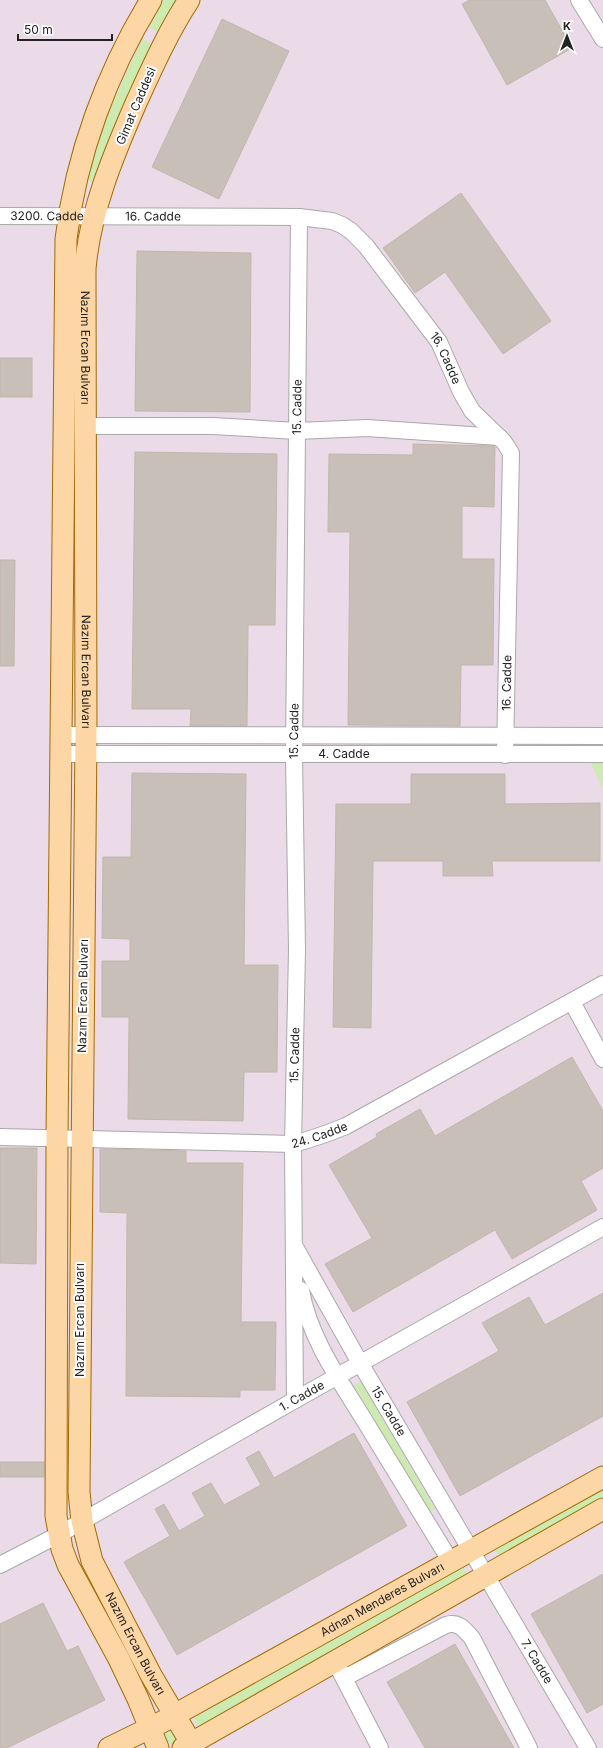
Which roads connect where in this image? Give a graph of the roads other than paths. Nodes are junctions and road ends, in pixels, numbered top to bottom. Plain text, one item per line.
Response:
1 (151, 0) edge
2 (189, 0) edge
3 (584, 2) edge
4 (603, 39) edge
5 (69, 215) junction
6 (0, 216) edge
7 (94, 216) junction
8 (299, 217) junction
9 (85, 426) junction
10 (297, 431) junction
11 (499, 437) junction
12 (294, 736) junction
13 (506, 736) junction
14 (603, 736) edge
15 (62, 745) junction
16 (85, 745) junction
17 (294, 754) junction
18 (603, 754) edge
19 (505, 755) junction
20 (603, 984) edge
21 (572, 1002) junction
22 (603, 1059) edge
23 (0, 1137) edge
24 (57, 1138) junction
25 (81, 1138) junction
26 (293, 1144) junction
27 (603, 1227) edge
28 (294, 1245) junction
29 (360, 1363) junction
30 (337, 1376) junction
31 (295, 1400) junction
32 (603, 1477) edge
33 (603, 1509) edge
34 (82, 1521) junction
35 (58, 1535) junction
36 (471, 1550) junction
37 (451, 1562) junction
38 (0, 1565) edge
39 (487, 1575) junction
40 (340, 1670) junction
41 (172, 1738) edge
42 (109, 1748) edge
43 (380, 1748) edge
44 (529, 1748) edge
45 (588, 1748) edge

1 - 5 main road
2 - 7 main road, Gimat Caddesi
3 - 4 street
5 - 6 street, 3200. Cadde
5 - 7 street, 3200. Cadde
5 - 15 main road, Nazım Ercan Bulvarı
7 - 8 street, 16. Cadde
7 - 9 main road, Nazım Ercan Bulvarı
8 - 10 street, 15. Cadde
8 - 11 street, 16. Cadde
9 - 10 street
9 - 16 main road, Nazım Ercan Bulvarı
10 - 11 street
10 - 12 street, 15. Cadde
11 - 13 street, 16. Cadde
12 - 13 street, 4. Cadde
12 - 16 street, 4. Cadde
12 - 17 street, 15. Cadde
13 - 14 street, 4. Cadde
13 - 19 street, 16. Cadde
15 - 16 street, 4. Cadde
15 - 24 main road, Nazım Ercan Bulvarı
16 - 17 street, 4. Cadde
16 - 25 main road, Nazım Ercan Bulvarı
17 - 19 street, 4. Cadde
17 - 26 street, 15. Cadde
18 - 19 street, 4. Cadde
20 - 21 street, 24. Cadde
21 - 22 street
21 - 26 street, 24. Cadde
23 - 24 street, 24. Cadde
24 - 25 street, 24. Cadde
24 - 35 main road, Nazım Ercan Bulvarı
25 - 26 street, 24. Cadde
25 - 34 main road, Nazım Ercan Bulvarı
26 - 28 street, 15. Cadde
27 - 29 street, 1. Cadde
28 - 29 street, 15. Cadde
28 - 30 street, 15. Cadde
28 - 31 street, 15. Cadde
29 - 30 street, 1. Cadde
29 - 36 street, 15. Cadde
30 - 31 street, 1. Cadde
30 - 37 street, 15. Cadde
31 - 34 street, 1. Cadde
32 - 36 main road, Adnan Menderes Bulvarı
33 - 39 main road, Adnan Menderes Bulvarı
34 - 35 street, 1. Cadde
34 - 41 main road, Nazım Ercan Bulvarı
35 - 38 street, 1. Cadde
35 - 41 main road, Nazım Ercan Bulvarı
36 - 37 main road, Adnan Menderes Bulvarı
36 - 39 street, 15. Cadde
37 - 41 main road, Adnan Menderes Bulvarı
39 - 40 main road, Adnan Menderes Bulvarı
39 - 45 street, 7. Cadde
40 - 41 main road, Adnan Menderes Bulvarı
40 - 43 street
40 - 44 street
41 - 42 main road, Adnan Menderes Bulvarı

